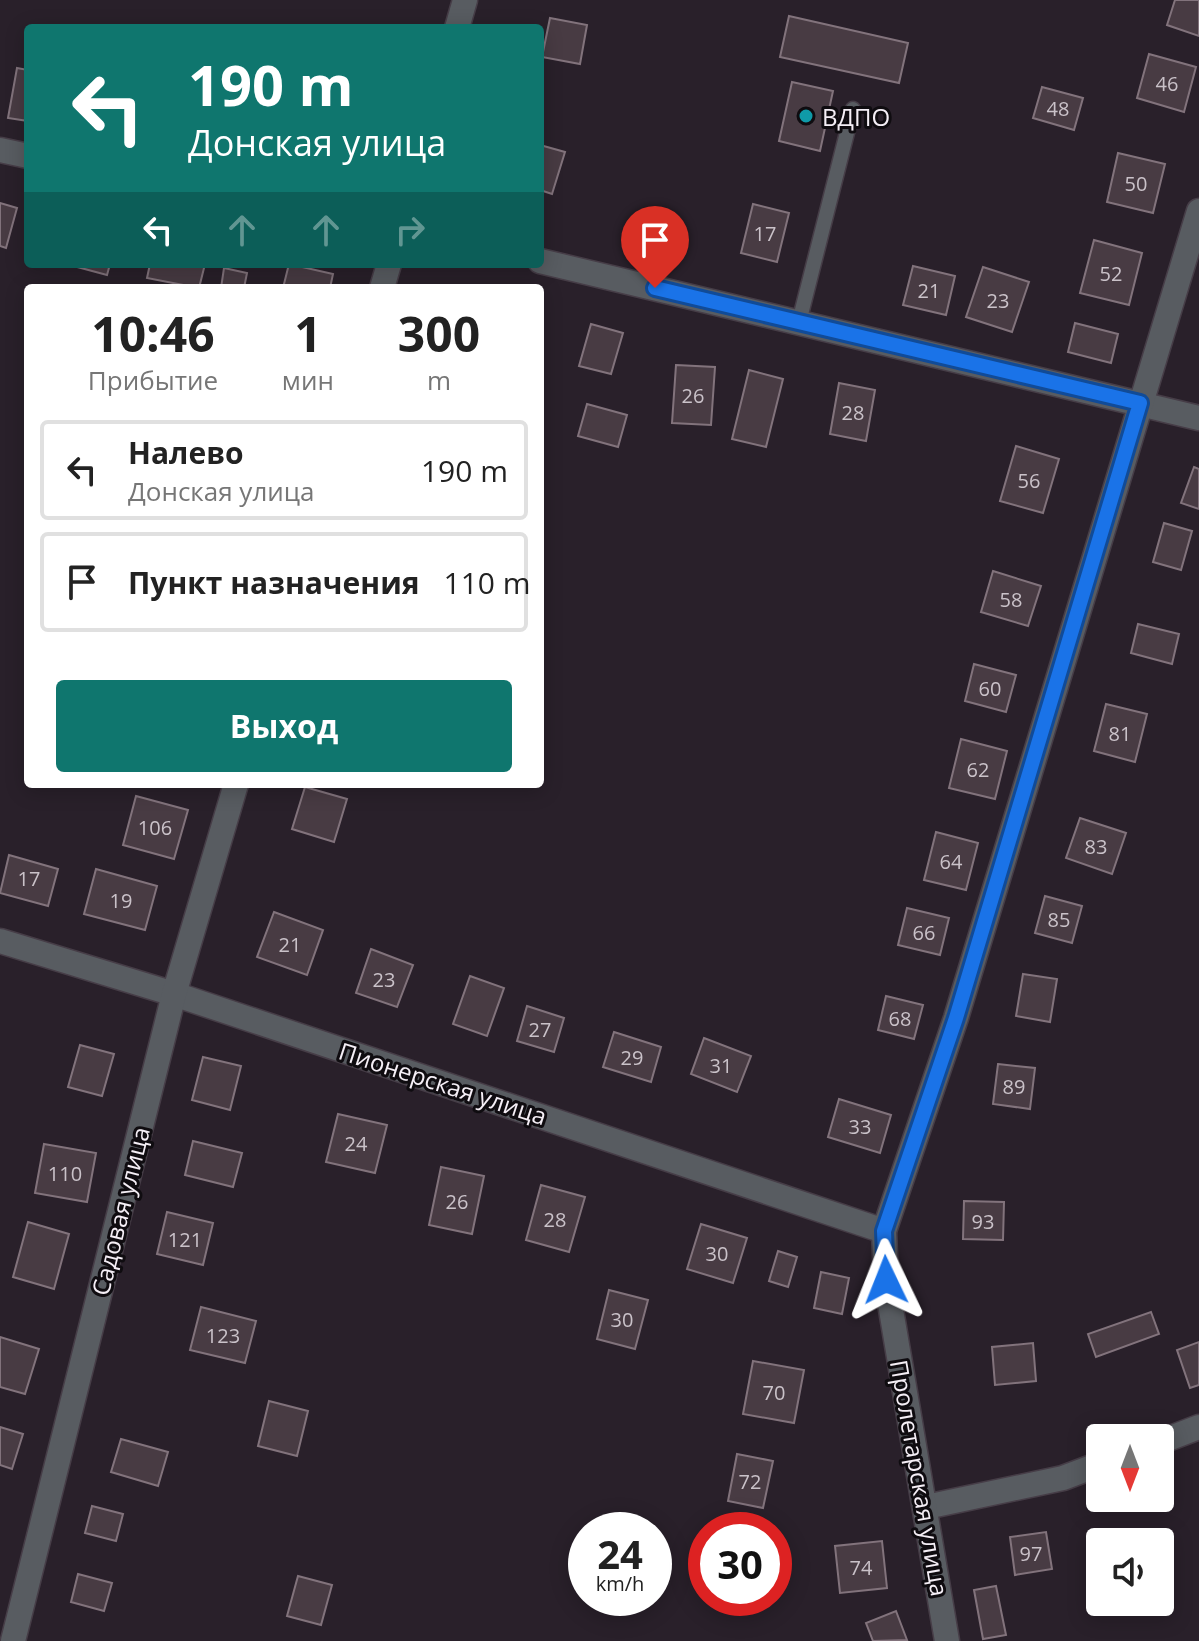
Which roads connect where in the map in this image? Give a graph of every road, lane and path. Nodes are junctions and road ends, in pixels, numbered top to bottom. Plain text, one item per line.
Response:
1 (465, 0) edge
2 (458, 24) edge
3 (853, 109) dead end
4 (0, 150) edge
5 (24, 155) edge
6 (1199, 211) edge
7 (544, 262) edge
8 (799, 322) junction
9 (1140, 403) junction
10 (1199, 418) edge
11 (235, 788) edge
12 (0, 941) edge
13 (174, 994) junction
14 (884, 1231) junction
15 (1199, 1427) edge
16 (1174, 1437) edge
17 (1086, 1469) edge
18 (926, 1507) junction
19 (13, 1641) edge
20 (947, 1641) edge

1 - 2 street
3 - 8 lane
4 - 5 street
6 - 9 street, Пролетарская улица
7 - 8 street
8 - 9 street
9 - 10 street
9 - 14 street, Пролетарская улица
11 - 13 street, Садовая улица
12 - 13 street, Пионерская улица
13 - 14 street, Пионерская улица
13 - 19 street, Садовая улица
14 - 18 street, Пролетарская улица
15 - 16 street
17 - 18 street
18 - 20 street, Пролетарская улица

